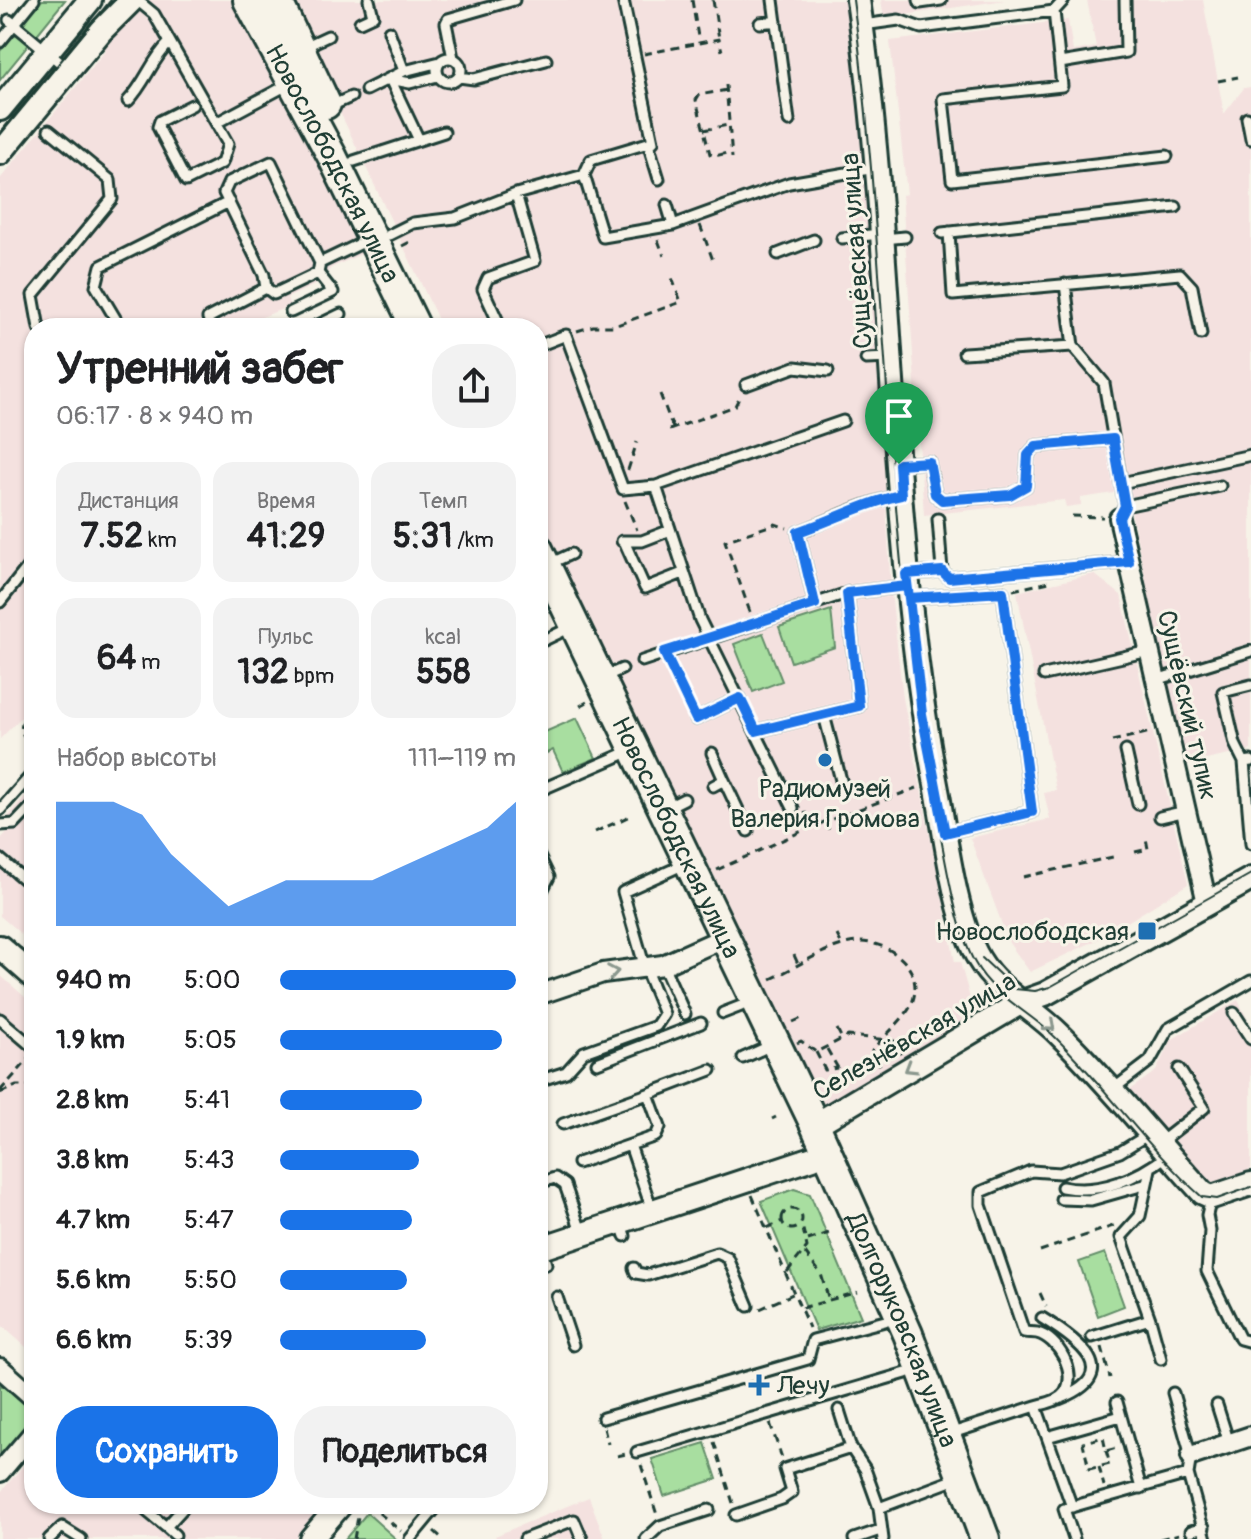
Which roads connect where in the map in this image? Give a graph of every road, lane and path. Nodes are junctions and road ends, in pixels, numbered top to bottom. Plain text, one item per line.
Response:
1 (34, 0) edge
2 (90, 0) edge
3 (134, 0) edge
4 (248, 0) edge
5 (277, 0) edge
6 (369, 0) edge
7 (514, 0) edge
8 (623, 0) edge
9 (692, 0) edge
10 (713, 0) edge
11 (773, 0) edge
12 (858, 0) edge
13 (919, 0) edge
14 (941, 0) edge
15 (1064, 0) edge
16 (1125, 0) edge
17 (1054, 11) junction
18 (776, 21) junction
19 (11, 22) junction
20 (360, 22) dead end
21 (760, 23) dead end
22 (861, 25) junction
23 (724, 29) dead end
24 (718, 30) junction
25 (389, 31) dead end
26 (328, 36) dead end
27 (719, 39) junction
28 (0, 42) edge
29 (169, 43) junction
30 (699, 43) junction
31 (300, 49) junction
32 (722, 51) dead end
33 (47, 52) junction
34 (632, 56) junction
35 (453, 58) junction
36 (546, 60) dead end
37 (440, 62) junction
38 (1060, 63) junction
39 (69, 70) junction
40 (404, 71) junction
41 (438, 76) junction
42 (459, 77) junction
43 (1238, 77) dead end
44 (390, 79) junction
45 (294, 81) junction
46 (1218, 81) dead end
47 (366, 90) dead end
48 (128, 101) dead end
49 (192, 105) dead end
50 (0, 109) edge
51 (1247, 118) dead end
52 (789, 121) dead end
53 (216, 123) junction
54 (729, 125) junction
55 (49, 130) dead end
56 (704, 130) junction
57 (444, 132) dead end
58 (1251, 139) edge
59 (419, 140) junction
60 (648, 143) junction
61 (731, 152) junction
62 (0, 153) edge
63 (1167, 156) dead end
64 (732, 158) dead end
65 (354, 161) junction
66 (878, 167) junction
67 (584, 175) junction
68 (659, 179) dead end
69 (516, 194) junction
70 (229, 202) junction
71 (667, 205) dead end
72 (1176, 207) dead end
73 (697, 216) junction
74 (673, 225) junction
75 (654, 229) junction
76 (890, 236) junction
77 (842, 238) dead end
78 (394, 240) junction
79 (814, 240) dead end
80 (778, 254) dead end
81 (664, 256) dead end
82 (714, 263) dead end
83 (319, 268) junction
84 (672, 278) dead end
85 (1065, 284) junction
86 (266, 288) junction
87 (291, 312) dead end
88 (341, 314) dead end
89 (37, 318) edge
90 (115, 318) edge
91 (208, 318) edge
92 (333, 318) edge
93 (414, 318) edge
94 (429, 318) edge
95 (496, 318) edge
96 (1201, 334) dead end
97 (566, 335) junction
98 (548, 342) edge
99 (1073, 346) junction
100 (964, 353) dead end
101 (892, 358) junction
102 (866, 359) dead end
103 (828, 371) dead end
104 (746, 385) joint
105 (660, 394) dead end
106 (843, 421) dead end
107 (1113, 439) junction
108 (637, 442) dead end
109 (1251, 455) edge
110 (899, 464) junction
111 (1121, 483) junction
112 (656, 486) junction
113 (1220, 486) dead end
114 (623, 489) junction
115 (901, 495) junction
116 (1122, 512) junction
117 (1072, 516) dead end
118 (938, 519) dead end
119 (668, 531) junction
120 (798, 532) junction
121 (642, 541) junction
122 (1129, 562) junction
123 (548, 564) edge
124 (942, 571) junction
125 (24, 572) edge
126 (683, 573) junction
127 (907, 586) junction
128 (847, 593) junction
129 (0, 602) edge
130 (815, 604) junction
131 (754, 624) junction
132 (549, 637) edge
133 (712, 638) junction
134 (1149, 651) junction
135 (1251, 651) edge
136 (664, 652) junction
137 (642, 661) dead end
138 (1044, 675) dead end
139 (1156, 680) junction
140 (604, 683) junction
141 (1251, 685) edge
142 (740, 698) junction
143 (580, 706) dead end
144 (824, 715) junction
145 (696, 719) joint
146 (756, 731) junction
147 (1155, 731) dead end
148 (1112, 741) dead end
149 (1126, 751) dead end
150 (712, 753) dead end
151 (621, 755) junction
152 (1248, 761) edge
153 (724, 780) junction
154 (24, 783) edge
155 (842, 784) dead end
156 (713, 786) dead end
157 (548, 787) edge
158 (917, 788) dead end
159 (1138, 804) dead end
160 (793, 808) dead end
161 (0, 810) edge
162 (1186, 811) junction
163 (24, 815) edge
164 (632, 815) dead end
165 (1160, 817) dead end
166 (826, 822) junction
167 (0, 825) edge
168 (748, 831) dead end
169 (595, 832) dead end
170 (830, 833) dead end
171 (945, 833) junction
172 (1146, 838) dead end
173 (1251, 844) edge
174 (1135, 852) dead end
175 (1117, 856) dead end
176 (0, 859) edge
177 (676, 868) junction
178 (712, 872) dead end
179 (1023, 877) dead end
180 (24, 879) edge
181 (1251, 879) edge
182 (1207, 903) junction
183 (837, 935) dead end
184 (712, 943) junction
185 (842, 945) junction
186 (0, 947) edge
187 (794, 955) dead end
188 (654, 966) junction
189 (799, 966) junction
190 (24, 968) edge
191 (771, 979) dead end
192 (1251, 981) edge
193 (548, 992) edge
194 (1020, 1003) junction
195 (1234, 1013) dead end
196 (685, 1014) dead end
197 (802, 1018) dead end
198 (0, 1019) edge
199 (793, 1022) dead end
200 (701, 1023) dead end
201 (837, 1029) dead end
202 (842, 1039) junction
203 (880, 1039) junction
204 (1251, 1039) edge
205 (801, 1041) dead end
206 (24, 1042) edge
207 (826, 1047) junction
208 (816, 1052) junction
209 (904, 1059) dead end
210 (24, 1063) edge
211 (597, 1063) dead end
212 (837, 1068) junction
213 (1179, 1069) dead end
214 (711, 1070) dead end
215 (883, 1072) dead end
216 (548, 1078) edge
217 (24, 1086) edge
218 (851, 1091) dead end
219 (1111, 1091) junction
220 (0, 1092) edge
221 (648, 1094) junction
222 (563, 1124) dead end
223 (815, 1125) junction
224 (630, 1145) junction
225 (1156, 1150) junction
226 (813, 1158) junction
227 (578, 1163) dead end
228 (548, 1180) edge
229 (1251, 1184) edge
230 (1144, 1185) junction
231 (1062, 1187) dead end
232 (750, 1192) dead end
233 (1212, 1197) junction
234 (1061, 1199) dead end
235 (652, 1211) junction
236 (782, 1221) junction
237 (800, 1224) junction
238 (1135, 1224) junction
239 (767, 1228) junction
240 (832, 1232) dead end
241 (582, 1234) junction
242 (808, 1240) junction
243 (548, 1251) edge
244 (1040, 1251) dead end
245 (805, 1253) junction
246 (634, 1268) dead end
247 (787, 1272) junction
248 (797, 1292) junction
249 (857, 1292) dead end
250 (1040, 1293) dead end
251 (557, 1297) dead end
252 (829, 1300) junction
253 (748, 1306) joint
254 (1046, 1306) dead end
255 (802, 1308) junction
256 (1042, 1318) dead end
257 (1150, 1319) junction
258 (885, 1321) junction
259 (1092, 1337) dead end
260 (813, 1340) junction
261 (1251, 1342) edge
262 (573, 1345) dead end
263 (1161, 1359) dead end
264 (0, 1368) edge
265 (906, 1373) junction
266 (24, 1389) edge
267 (1173, 1393) dead end
268 (1055, 1401) junction
269 (1117, 1402) dead end
270 (1217, 1405) dead end
271 (1036, 1406) junction
272 (839, 1410) dead end
273 (767, 1414) junction
274 (1121, 1416) junction
275 (603, 1418) dead end
276 (710, 1431) junction
277 (946, 1435) junction
278 (1251, 1436) edge
279 (1047, 1437) junction
280 (1229, 1443) junction
281 (24, 1444) edge
282 (1129, 1446) junction
283 (851, 1448) junction
284 (1106, 1451) junction
285 (637, 1452) joint
286 (1190, 1465) junction
287 (1099, 1467) junction
288 (785, 1469) junction
289 (0, 1472) edge
290 (948, 1482) junction
291 (1141, 1488) junction
292 (1107, 1497) junction
293 (1072, 1507) junction
294 (879, 1508) junction
295 (709, 1510) dead end
296 (150, 1514) edge
297 (178, 1514) edge
298 (341, 1514) edge
299 (351, 1514) edge
300 (380, 1514) edge
301 (431, 1514) edge
302 (736, 1515) joint
303 (660, 1526) junction
304 (166, 1527) junction
305 (1204, 1527) junction
306 (1191, 1531) joint
307 (881, 1534) edge
308 (176, 1538) edge
309 (49, 1539) edge
310 (81, 1539) edge
311 (311, 1539) edge
312 (354, 1539) edge
313 (410, 1539) edge
314 (525, 1539) edge
315 (582, 1539) edge
316 (646, 1539) edge
317 (854, 1539) edge
318 (969, 1539) edge
319 (985, 1539) edge
320 (1074, 1539) edge
321 (1160, 1539) edge
322 (1206, 1539) edge

1 - 19 lane
2 - 33 street
3 - 29 lane
3 - 39 street
4 - 45 main road, Новослободская улица
5 - 31 main road, Новослободская улица
6 - 20 lane
7 - 35 lane
8 - 34 lane
9 - 30 path
10 - 24 path
11 - 18 lane
12 - 22 street, Сущёвская улица
13 - 14 lane
15 - 17 lane
16 - 38 lane
17 - 22 lane
17 - 38 lane
18 - 21 lane
18 - 52 lane
19 - 28 lane
19 - 33 lane
22 - 66 street, Сущёвская улица
23 - 24 path
24 - 27 path
25 - 40 lane
26 - 31 lane
27 - 30 path
27 - 32 path
29 - 48 lane
29 - 53 lane
30 - 34 path
31 - 65 main road, Новослободская улица
33 - 39 lane
33 - 50 street
34 - 60 lane
35 - 37 lane
35 - 42 lane
36 - 42 lane
37 - 40 lane
37 - 41 lane
38 - 63 lane
39 - 62 street
40 - 44 lane
41 - 42 lane
41 - 44 lane
43 - 46 path
44 - 47 lane
44 - 59 lane
45 - 53 lane
45 - 78 main road, Новослободская улица
49 - 53 lane
51 - 58 lane
54 - 56 path
54 - 56 path
54 - 61 path
55 - 89 lane
56 - 61 path
57 - 59 lane
59 - 65 lane
60 - 67 lane
60 - 68 lane
61 - 64 path
65 - 78 main road, Новослободская улица
66 - 73 lane
66 - 76 street, Сущёвская улица
67 - 69 lane
67 - 75 lane
69 - 78 lane
69 - 95 lane
70 - 83 lane
70 - 86 lane
70 - 90 lane
71 - 74 lane
72 - 85 lane
73 - 74 lane
73 - 82 path
74 - 75 lane
75 - 81 path
76 - 77 lane
76 - 101 street, Сущёвская улица
78 - 83 lane
78 - 93 main road, Новослободская улица
78 - 94 main road, Новослободская улица
79 - 80 lane
83 - 86 lane
83 - 87 lane
84 - 97 path
85 - 96 lane
85 - 99 lane
86 - 91 lane
88 - 92 lane
97 - 98 lane
97 - 114 lane
99 - 100 lane
99 - 107 lane
101 - 102 lane
101 - 110 street, Сущёвская улица
103 - 104 lane
104 - 105 path
106 - 112 lane
107 - 110 lane
107 - 111 lane
108 - 114 path
109 - 111 lane
110 - 115 street, Сущёвская улица
111 - 116 lane
112 - 114 lane
112 - 119 lane
113 - 116 lane
114 - 121 path
115 - 120 lane
115 - 127 street, Сущёвская улица
116 - 117 path
116 - 122 street, Сущёвский тупик
118 - 124 lane
119 - 121 lane
119 - 126 lane
120 - 130 lane
120 - 131 path
121 - 126 lane
122 - 124 lane
122 - 134 street, Сущёвский тупик
123 - 132 main road, Новослободская улица
123 - 140 main road, Новослободская улица
124 - 127 lane
125 - 129 lane
126 - 133 lane
127 - 128 lane
127 - 171 street, Сущёвская улица
127 - 171 lane
128 - 130 lane
128 - 144 lane
130 - 131 lane
131 - 133 lane
132 - 151 main road, Новослободская улица
133 - 136 lane
133 - 142 lane
134 - 138 lane
134 - 139 street, Сущёвский тупик
135 - 139 lane
136 - 137 lane
136 - 145 path
139 - 162 street, Сущёвский тупик
140 - 143 path
140 - 223 main road, Новослободская улица
141 - 152 lane
142 - 145 lane
142 - 146 lane
144 - 146 lane
144 - 155 lane
146 - 160 lane
147 - 148 path
149 - 159 lane
150 - 153 lane
151 - 157 lane
151 - 177 main road, Новослободская улица
152 - 173 lane
153 - 156 lane
153 - 168 lane
154 - 161 lane
158 - 166 path
162 - 165 lane
162 - 182 street, Сущёвский тупик
163 - 167 lane
164 - 169 path
166 - 170 path
166 - 178 path
171 - 194 street, Сущёвская улица
172 - 174 path
175 - 179 path
176 - 180 lane
177 - 184 main road, Новослободская улица
177 - 188 lane
181 - 182 street, Селезнёвская улица
182 - 194 street, Селезнёвская улица
183 - 185 path
184 - 188 street
184 - 226 main road, Новослободская улица
185 - 189 path
185 - 203 path
186 - 190 street
187 - 189 path
193 -> 188 street
188 - 196 lane
188 - 216 lane
189 - 191 path
192 - 219 lane
194 -> 219 street, Сущёвская улица
194 -> 223 street, Селезнёвская улица
195 - 204 lane
197 - 199 path
198 - 206 lane
200 - 211 lane
201 - 202 path
202 - 203 path
202 - 207 path
203 - 209 path
203 - 215 path
205 - 208 path
207 - 208 path
207 - 212 path
208 - 212 path
210 - 220 path
212 - 218 path
213 - 225 lane
214 - 221 lane
217 - 220 path
219 - 225 street, Сущёвская улица
221 - 222 lane
221 - 224 lane
223 - 277 main road, Долгоруковская улица
224 - 227 lane
224 - 235 lane
225 - 230 lane
225 - 231 lane
225 - 233 street, Сущёвская улица
225 - 268 lane
226 - 235 street
226 - 258 main road, Долгоруковская улица
228 - 241 lane
229 - 233 street
230 - 234 lane
230 - 238 lane
232 - 239 path
233 - 261 lane
235 - 241 street
236 - 237 path
236 - 237 path
236 - 239 path
237 - 242 path
238 - 244 path
238 - 257 lane
239 - 247 path
240 - 242 path
241 - 243 street
242 - 245 path
245 - 247 path
245 - 252 path
246 - 253 lane
247 - 248 path
248 - 253 path
248 - 255 path
249 - 252 path
250 - 254 path
251 - 262 lane
252 - 255 path
255 - 260 path
256 - 268 lane
257 - 259 lane
257 - 263 lane
258 - 260 lane
258 - 265 main road, Долгоруковская улица
260 - 275 lane
264 - 266 street
265 - 273 lane
265 - 290 main road, Долгоруковская улица
267 - 286 lane
268 - 271 lane
269 - 274 lane
270 - 280 lane
271 - 277 lane
271 - 279 lane
272 - 283 lane
273 - 276 lane
273 - 288 path
274 - 279 lane
274 - 282 lane
276 - 285 lane
276 - 302 path
277 - 319 main road, Долгоруковская улица
278 - 280 street
279 - 293 lane
280 - 286 street
281 - 289 street
282 - 284 path
282 - 291 lane
283 - 288 lane
283 - 294 lane
284 - 287 path
284 - 287 path
285 - 303 path
286 - 291 lane
286 - 305 lane
287 - 292 path
288 - 302 lane
290 - 294 lane
290 - 318 main road, Долгоруковская улица
291 - 292 lane
292 - 293 lane
293 - 320 lane
294 - 307 lane
295 - 303 lane
296 - 304 lane
297 - 304 lane
298 - 311 street
299 - 312 path
300 - 313 path
301 - 313 lane
303 - 316 lane
304 - 308 lane
305 - 306 lane
305 - 322 lane
306 - 321 path
307 - 317 lane
309 - 310 lane
314 - 315 lane

